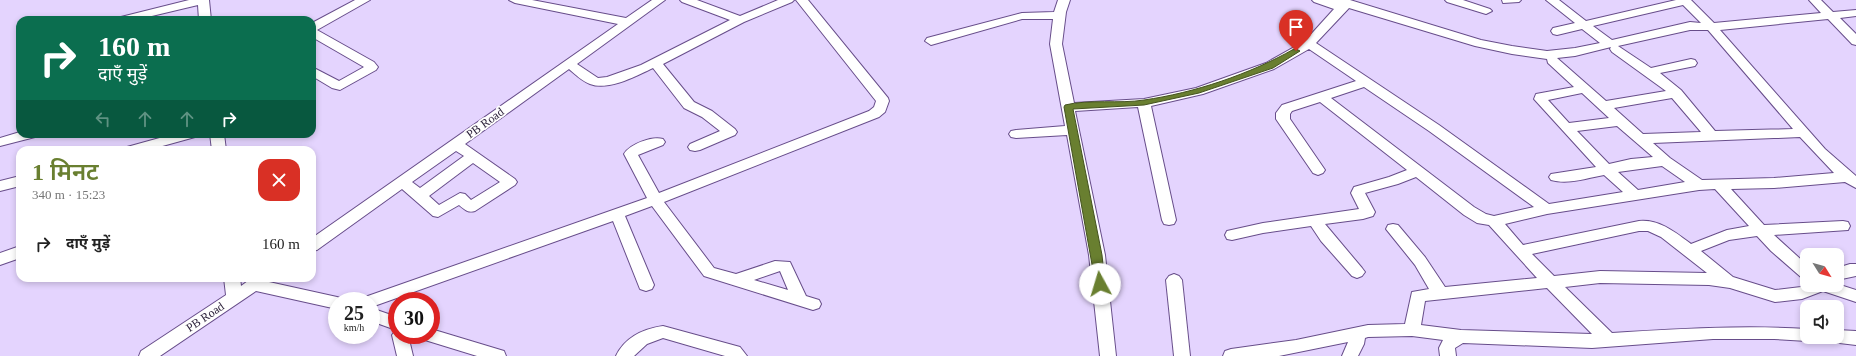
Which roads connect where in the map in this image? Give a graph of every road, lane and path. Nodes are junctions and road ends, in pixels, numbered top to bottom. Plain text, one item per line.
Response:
1 (203, 0) edge
2 (364, 0) edge
3 (515, 0) edge
4 (659, 0) edge
5 (686, 0) edge
6 (788, 0) edge
7 (802, 0) edge
8 (1064, 0) edge
9 (1318, 0) edge
10 (1451, 0) edge
11 (1552, 0) edge
12 (1815, 0) edge
13 (1686, 1) edge
14 (1342, 3) edge
15 (1476, 4) edge
16 (1486, 11) dead end
17 (1856, 13) edge
18 (1060, 15) junction
19 (1829, 15) junction
20 (137, 16) edge
21 (205, 16) edge
22 (740, 20) junction
23 (627, 22) junction
24 (1585, 25) junction
25 (1712, 27) junction
26 (316, 31) edge
27 (1557, 31) dead end
28 (316, 35) edge
29 (931, 41) dead end
30 (1856, 41) edge
31 (1309, 44) junction
32 (1612, 47) junction
33 (1505, 51) junction
34 (1552, 60) junction
35 (655, 62) junction
36 (569, 63) junction
37 (1691, 63) dead end
38 (1649, 72) junction
39 (316, 73) edge
40 (1367, 82) junction
41 (1584, 89) junction
42 (1676, 93) junction
43 (1322, 97) junction
44 (1144, 103) junction
45 (1602, 106) junction
46 (1068, 107) junction
47 (1620, 121) junction
48 (1566, 128) junction
49 (1073, 130) junction
50 (1804, 133) junction
51 (1016, 134) dead end
52 (1713, 137) junction
53 (16, 138) edge
54 (176, 138) edge
55 (1641, 140) junction
56 (0, 142) edge
57 (658, 142) dead end
58 (456, 144) junction
59 (146, 146) edge
60 (695, 147) dead end
61 (473, 156) junction
62 (1665, 161) junction
63 (1606, 169) junction
64 (1318, 170) dead end
65 (1417, 171) junction
66 (1556, 177) dead end
67 (1851, 180) edge
68 (16, 182) edge
69 (403, 182) junction
70 (1718, 184) junction
71 (1699, 185) junction
72 (0, 186) edge
73 (1635, 195) junction
74 (419, 196) junction
75 (655, 200) junction
76 (1547, 209) junction
77 (617, 213) junction
78 (1169, 220) dead end
79 (1315, 221) junction
80 (1494, 221) junction
81 (1843, 226) dead end
82 (1393, 230) dead end
83 (1760, 231) junction
84 (1232, 235) dead end
85 (316, 243) edge
86 (1520, 251) junction
87 (1688, 251) junction
88 (16, 253) edge
89 (0, 259) edge
90 (1800, 268) edge
91 (1856, 270) edge
92 (1357, 272) dead end
93 (1844, 272) edge
94 (738, 280) junction
95 (1174, 280) dead end
96 (232, 282) edge
97 (258, 282) edge
98 (1730, 282) junction
99 (1551, 283) junction
100 (646, 285) dead end
101 (1440, 292) junction
102 (1804, 292) edge
103 (1844, 292) edge
104 (1856, 296) edge
105 (234, 298) junction
106 (380, 298) edge
107 (328, 301) edge
108 (1412, 330) junction
109 (1357, 333) junction
110 (1800, 335) edge
111 (1461, 336) junction
112 (1844, 337) edge
113 (440, 338) edge
114 (1856, 338) edge
115 (1608, 340) junction
116 (402, 344) edge
117 (147, 356) edge
118 (404, 356) edge
119 (498, 356) edge
120 (624, 356) edge
121 (738, 356) edge
122 (1108, 356) edge
123 (1182, 356) edge
124 (1230, 356) edge
125 (1350, 356) edge
126 (1448, 356) edge

1 - 20 street
1 - 21 street
2 - 26 street
3 - 23 street
4 - 23 street, PB Road
5 - 22 street
6 - 22 street
7 - 75 street
8 - 18 street
9 - 14 street
10 - 15 street
11 - 24 street
12 - 19 street
13 - 24 street
13 - 25 street
14 - 31 street
14 - 33 street
15 - 16 street
17 - 19 street
18 - 29 street
18 - 46 street
19 - 25 street
19 - 30 street
22 - 35 street
23 - 36 street, PB Road
24 - 27 street
24 - 32 street
25 - 32 street
25 - 50 street
28 - 39 street
31 - 40 street
31 - 44 street
32 - 33 street
32 - 34 street
32 - 38 street
33 - 34 street
34 - 41 street
35 - 36 street
35 - 60 street
36 - 58 street, PB Road
37 - 38 street
38 - 42 street
40 - 43 street
40 - 76 street
41 - 45 street
41 - 48 street
42 - 45 street
42 - 52 street
43 - 64 street
43 - 65 street
44 - 46 street
44 - 78 street
45 - 47 street
46 - 49 street
47 - 48 street
47 - 55 street
48 - 63 street
49 - 51 street
49 - 122 street
50 - 52 street
50 - 67 street
52 - 55 street
53 - 56 street
54 - 59 street
55 - 62 street
57 - 75 street
58 - 61 street
58 - 69 street, PB Road
61 - 74 street
61 - 74 street
62 - 63 street
62 - 71 street
63 - 66 street
63 - 73 street
65 - 79 street
65 - 80 street
67 - 70 street
68 - 72 street
69 - 74 street
69 - 85 street, PB Road
70 - 71 street
70 - 83 street
71 - 73 street
73 - 76 street
75 - 77 street
75 - 94 street
76 - 80 street
77 - 100 street
77 - 106 street
79 - 84 street
79 - 92 street
80 - 86 street
81 - 83 street
82 - 101 street
83 - 87 street
83 - 90 street
86 - 87 street
86 - 99 street
87 - 98 street
88 - 89 street
91 - 93 street
94 - 94 street
95 - 123 street
96 - 105 street
97 - 105 street, PB Road
97 - 107 street
98 - 99 street
98 - 102 street
99 - 101 street
99 - 115 street
101 - 108 street
103 - 104 street
105 - 117 street, PB Road
108 - 109 street
108 - 111 street
109 - 124 street
109 - 125 street
110 - 115 street
111 - 115 street
111 - 126 street
112 - 114 street
113 - 119 street
116 - 118 street
120 - 121 street

